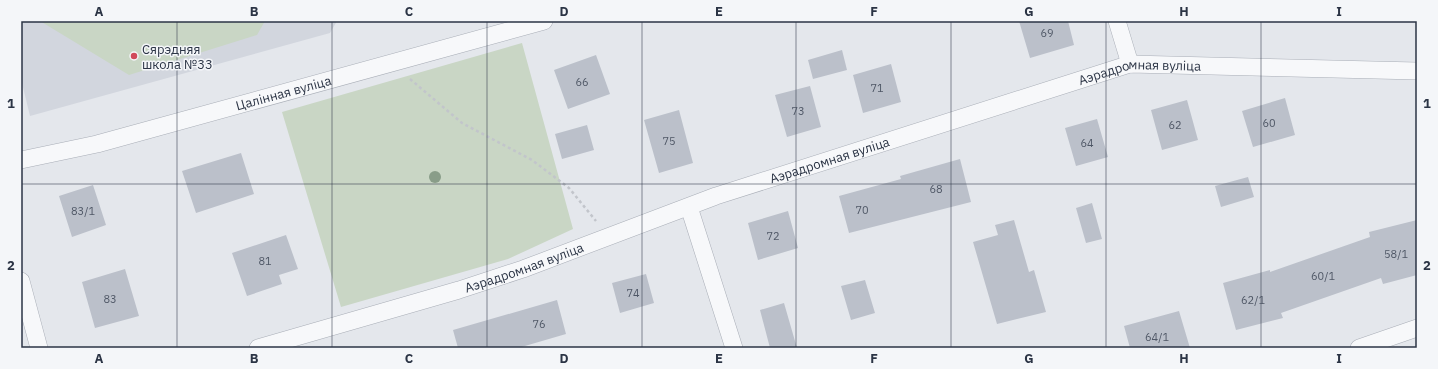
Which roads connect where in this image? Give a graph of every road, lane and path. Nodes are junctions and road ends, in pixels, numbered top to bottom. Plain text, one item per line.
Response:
1 (544, 21) edge
2 (1117, 21) edge
3 (391, 63) junction
4 (1130, 64) junction
5 (1417, 71) edge
6 (21, 160) edge
7 (689, 207) junction
8 (609, 237) junction
9 (21, 281) edge
10 (1417, 328) edge
11 (39, 348) edge
12 (258, 348) edge
13 (734, 348) edge
14 (1359, 348) edge

1 - 3 street, Цалінная вуліца
2 - 4 street
3 - 6 street, Цалінная вуліца
3 - 8 path
4 - 5 street, Аэрадромная вуліца
4 - 7 street, Аэрадромная вуліца
7 - 8 street, Аэрадромная вуліца
7 - 13 street
8 - 12 street, Аэрадромная вуліца
9 - 11 street
10 - 14 street

